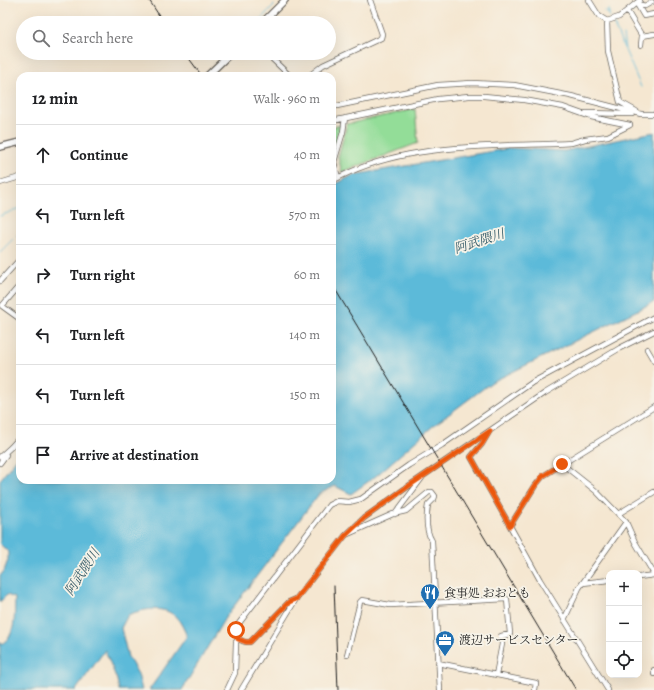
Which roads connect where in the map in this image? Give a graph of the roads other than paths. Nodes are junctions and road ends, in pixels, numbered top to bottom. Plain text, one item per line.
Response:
1 (285, 0) edge
2 (370, 0) edge
3 (590, 0) edge
4 (639, 2) edge
5 (652, 2) dead end
6 (627, 11) junction
7 (654, 14) edge
8 (269, 16) edge
9 (607, 21) junction
10 (654, 34) edge
11 (642, 36) junction
12 (641, 45) dead end
13 (336, 59) edge
14 (225, 60) edge
15 (273, 60) edge
16 (334, 60) edge
17 (214, 72) edge
18 (286, 72) edge
19 (314, 72) edge
20 (336, 106) edge
21 (582, 113) junction
22 (641, 114) junction
23 (654, 114) edge
24 (345, 118) junction
25 (336, 120) edge
26 (16, 143) edge
27 (0, 147) edge
28 (336, 155) edge
29 (336, 170) edge
30 (16, 178) edge
31 (338, 178) joint
32 (0, 183) edge
33 (16, 263) edge
34 (0, 281) edge
35 (16, 290) edge
36 (16, 316) edge
37 (654, 317) edge
38 (654, 331) edge
39 (647, 350) dead end
40 (654, 361) edge
41 (654, 408) edge
42 (490, 431) junction
43 (16, 441) edge
44 (11, 447) junction
45 (0, 457) edge
46 (0, 463) edge
47 (562, 464) junction
48 (424, 476) junction
49 (654, 492) edge
50 (395, 514) junction
51 (618, 514) junction
52 (626, 522) junction
53 (510, 526) junction
54 (345, 536) junction
55 (654, 575) edge
56 (642, 577) edge
57 (606, 580) edge
58 (584, 583) junction
59 (296, 599) junction
60 (435, 604) junction
61 (564, 620) junction
62 (238, 639) junction
63 (347, 655) dead end
64 (438, 663) junction
65 (654, 670) edge
66 (654, 674) edge
67 (496, 675) junction
68 (227, 690) edge
69 (241, 690) edge
70 (440, 690) edge
71 (535, 690) edge
72 (608, 690) edge

1 - 8 street
2 - 13 street
3 - 9 street
4 - 5 street
4 - 6 street
4 - 7 street
6 - 9 street
6 - 11 street
9 - 22 street
10 - 11 street
11 - 12 street
14 - 17 street
15 - 18 street
16 - 19 street
20 - 22 street
21 - 22 street
21 - 24 street
21 - 31 street
22 - 23 street
24 - 25 street
24 - 28 street
26 - 27 street
29 - 31 street
30 - 32 street
33 - 34 street
35 - 36 street
37 - 62 street
38 - 42 street
39 - 40 street
41 - 47 street
42 - 48 street
42 - 53 street
43 - 44 street
44 - 45 street
44 - 46 street
47 - 51 street
47 - 53 street
48 - 50 street
48 - 54 street
49 - 51 street
50 - 54 street
50 - 60 street
51 - 52 street
52 - 55 street
52 - 58 street
53 - 61 street
54 - 59 street
55 - 56 street
57 - 58 street
58 - 61 street
59 - 62 street
59 - 69 street
60 - 63 street
60 - 64 street
60 - 67 street
61 - 72 street
62 - 68 street
64 - 67 street
64 - 70 street
65 - 66 street
67 - 71 street

